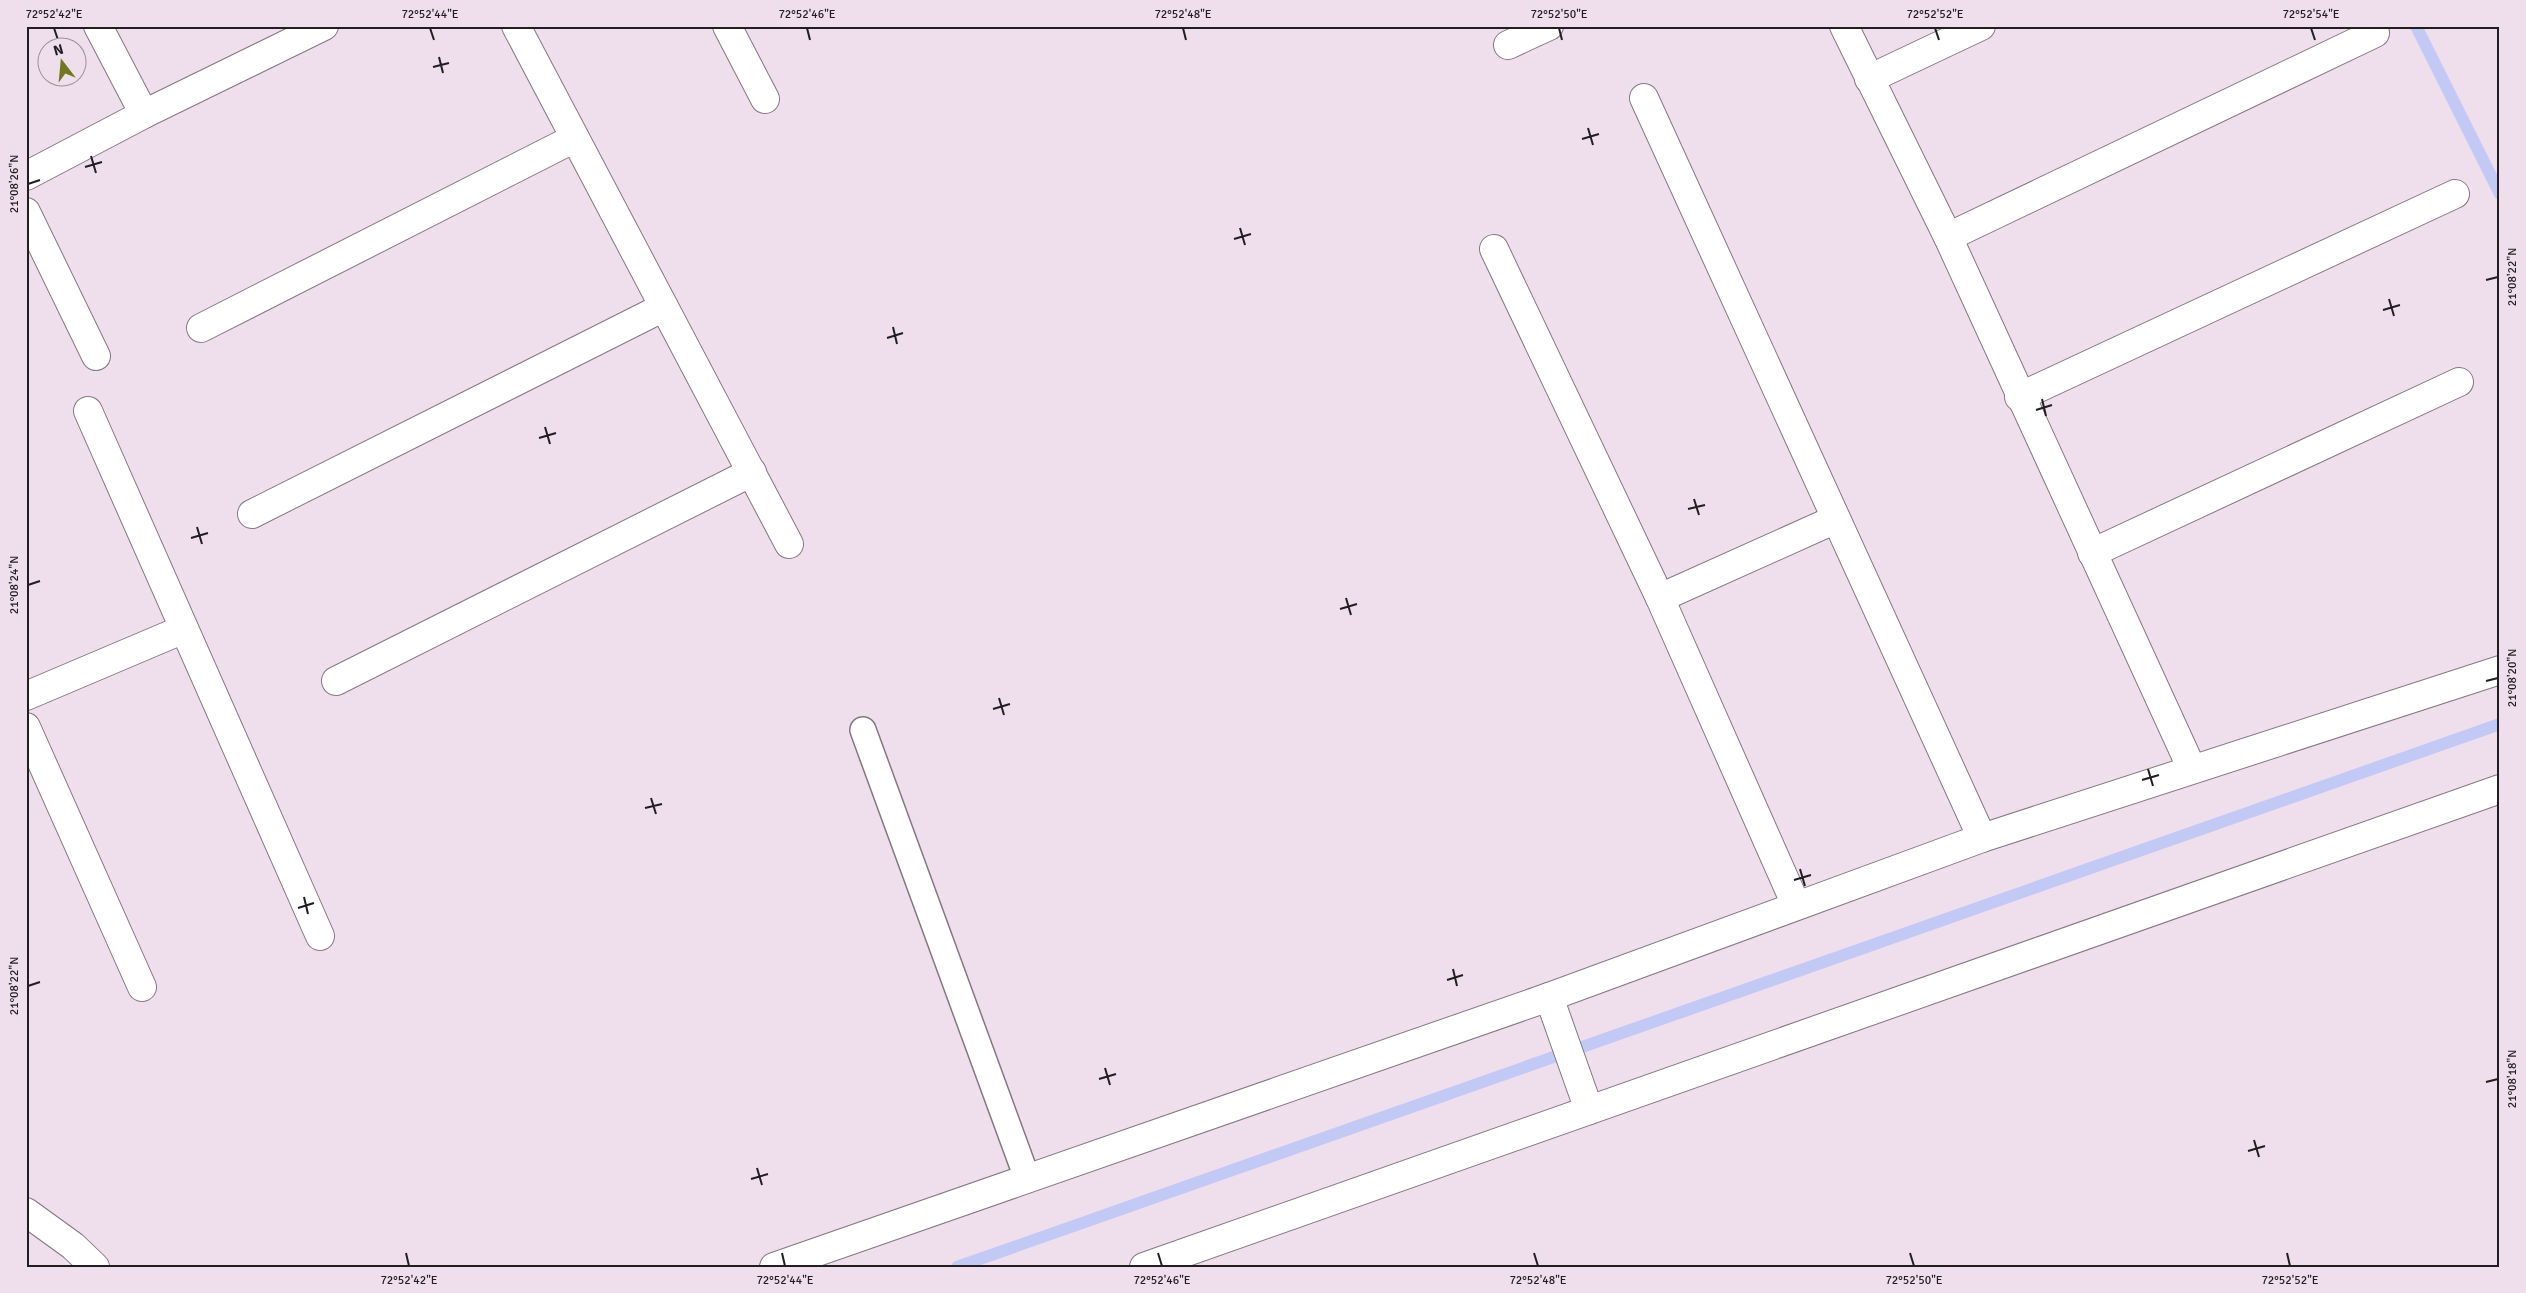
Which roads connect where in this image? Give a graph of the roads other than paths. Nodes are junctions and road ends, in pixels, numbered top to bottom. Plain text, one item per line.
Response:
1 (98, 26) edge
2 (516, 26) edge
3 (727, 26) edge
4 (1549, 26) edge
5 (1844, 26) edge
6 (1981, 26) edge
7 (314, 28) edge
8 (2375, 34) dead end
9 (1508, 45) dead end
10 (1869, 79) junction
11 (1644, 98) dead end
12 (765, 100) dead end
13 (144, 114) junction
14 (575, 138) junction
15 (26, 176) edge
16 (2455, 194) dead end
17 (26, 212) edge
18 (1948, 238) junction
19 (1494, 248) dead end
20 (664, 307) junction
21 (201, 328) dead end
22 (96, 356) dead end
23 (2459, 382) dead end
24 (2020, 397) junction
25 (88, 411) dead end
26 (752, 472) junction
27 (252, 514) dead end
28 (1836, 518) junction
29 (789, 544) dead end
30 (2092, 553) junction
31 (1660, 598) junction
32 (184, 629) junction
33 (2500, 670) edge
34 (336, 681) dead end
35 (26, 696) edge
36 (26, 727) edge
37 (863, 730) dead end
38 (2192, 770) junction
39 (2500, 789) edge
40 (1982, 838) junction
41 (1796, 905) junction
42 (320, 936) dead end
43 (142, 987) dead end
44 (1549, 997) junction
45 (1589, 1110) junction
46 (1027, 1178) junction
47 (26, 1212) edge
48 (95, 1267) edge
49 (774, 1267) edge
50 (1144, 1267) edge

1 - 13 street
2 - 14 street
3 - 12 street
4 - 9 street
5 - 10 street
6 - 10 street
7 - 13 street
8 - 18 street
10 - 18 street
11 - 28 street
13 - 15 street
14 - 20 street
14 - 21 street
16 - 24 street
17 - 22 street
18 - 24 street
19 - 31 street
20 - 26 street
20 - 27 street
23 - 30 street
24 - 30 street
25 - 32 street
26 - 29 street
26 - 34 street
28 - 31 street
28 - 40 street
30 - 38 street
31 - 41 street
32 - 35 street
32 - 42 street
33 - 38 street
36 - 43 street
37 - 46 lane
38 - 40 street
39 - 45 street
40 - 41 street
41 - 44 street
44 - 45 street
44 - 46 street
45 - 50 street
46 - 49 street
47 - 48 street

